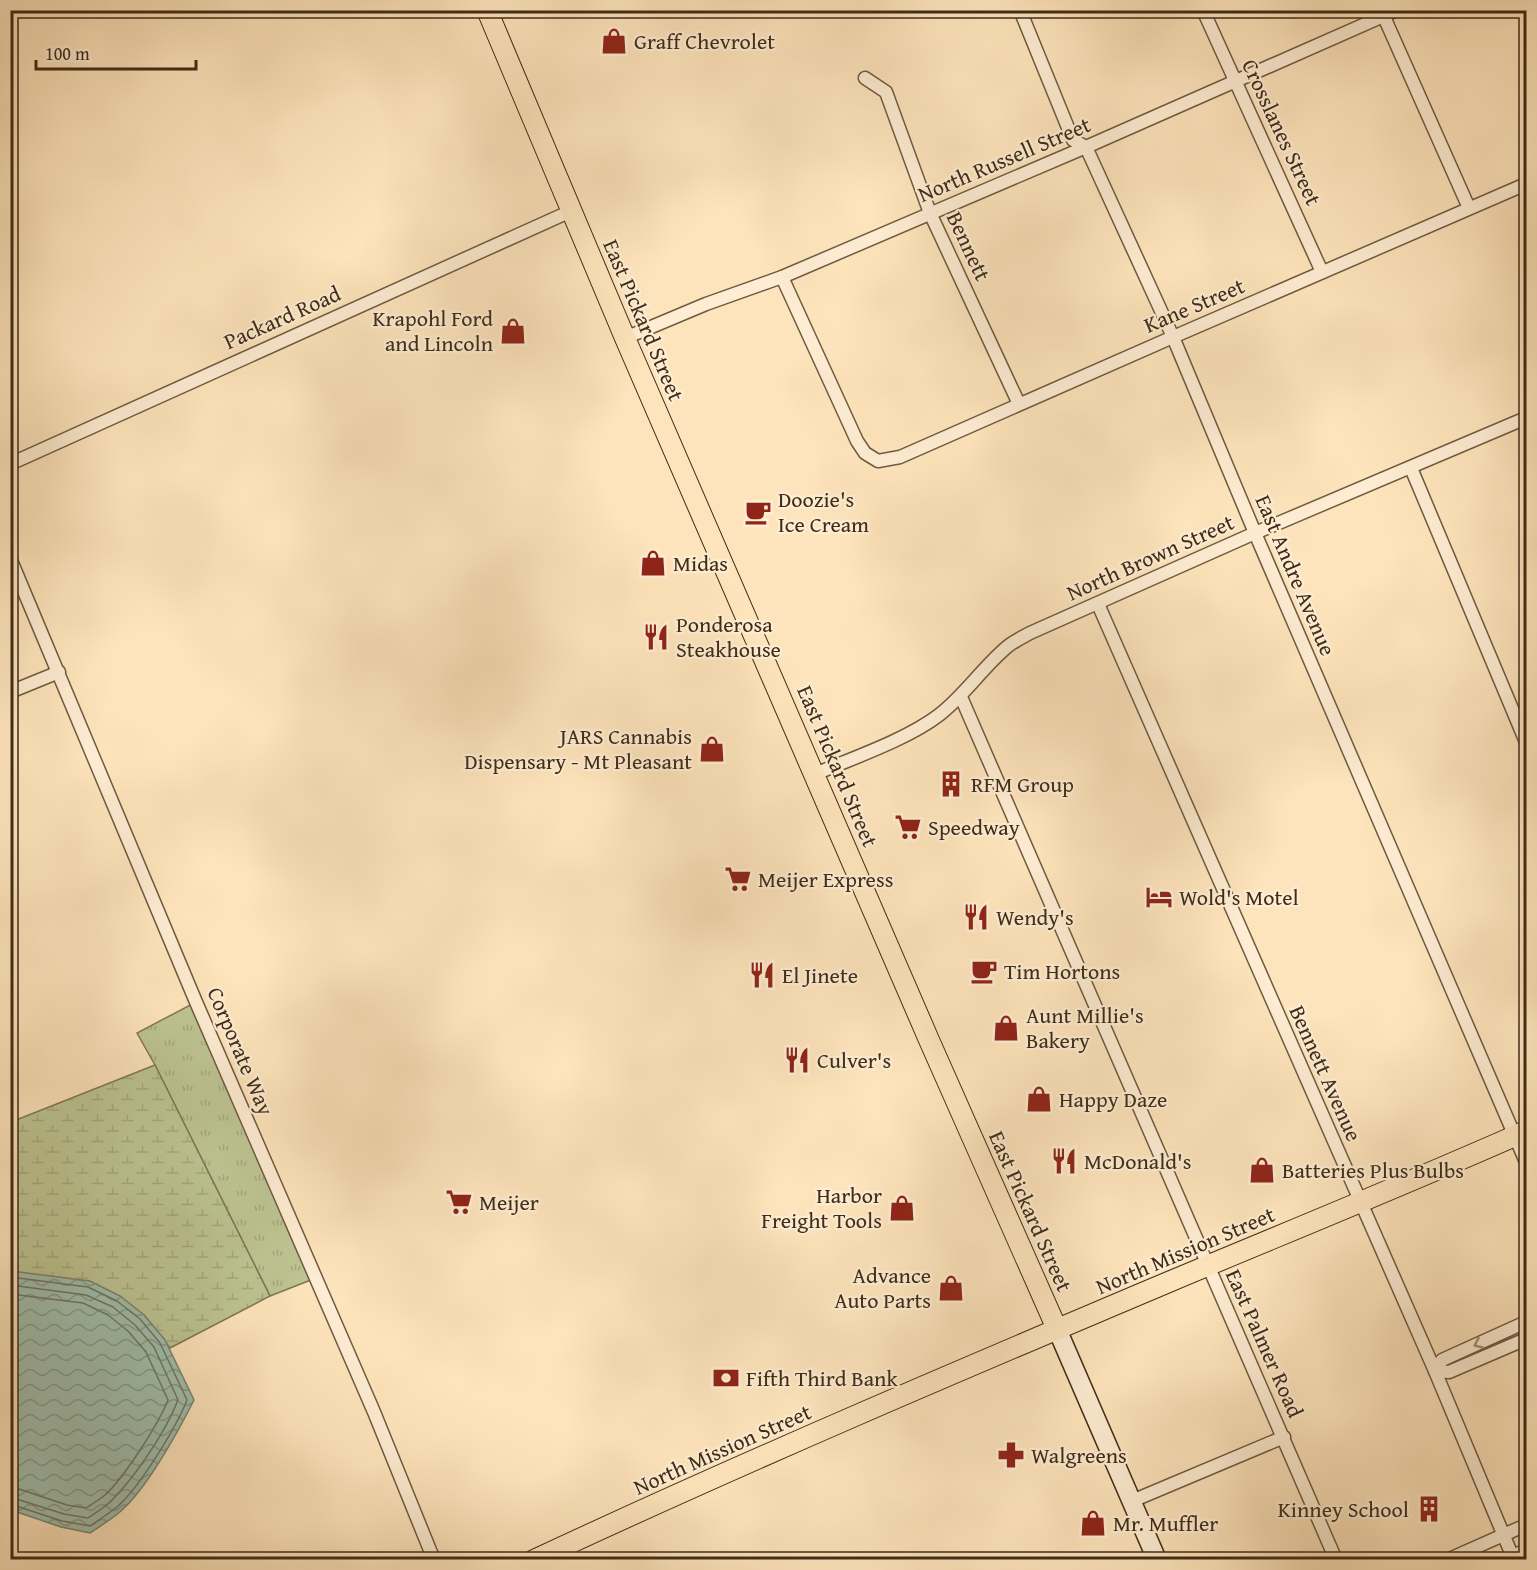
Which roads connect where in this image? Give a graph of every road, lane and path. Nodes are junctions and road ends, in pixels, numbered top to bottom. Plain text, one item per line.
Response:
1 (487, 10) edge
2 (1020, 10) edge
3 (1203, 10) edge
4 (1396, 10) edge
5 (1382, 14) edge
6 (865, 78) dead end
7 (1235, 81) junction
8 (1086, 147) junction
9 (1527, 184) edge
10 (1470, 208) junction
11 (572, 211) junction
12 (930, 213) junction
13 (1322, 272) junction
14 (782, 277) junction
15 (1173, 337) junction
16 (625, 338) junction
17 (1019, 404) junction
18 (1527, 418) edge
19 (10, 464) edge
20 (1411, 468) junction
21 (1255, 533) junction
22 (10, 558) edge
23 (1098, 604) junction
24 (59, 672) junction
25 (10, 692) edge
26 (961, 696) junction
27 (1527, 742) edge
28 (815, 774) junction
29 (1521, 1134) edge
30 (1527, 1162) edge
31 (1360, 1204) junction
32 (1208, 1266) junction
33 (1527, 1322) edge
34 (1058, 1329) junction
35 (1527, 1339) edge
36 (1435, 1371) junction
37 (1284, 1437) junction
38 (1132, 1501) junction
39 (1527, 1525) edge
40 (1502, 1535) junction
41 (1527, 1550) edge
42 (1510, 1558) edge
43 (434, 1560) edge
44 (534, 1560) edge
45 (1157, 1560) edge
46 (1336, 1560) edge
47 (1447, 1560) edge

1 - 11 main road, East Pickard Street
2 - 8 street, East Andre Avenue
3 - 7 street, Crosslanes Street
4 - 5 street, North Russell Street
5 - 7 street, North Russell Street
5 - 10 street
6 - 12 street, Bennett
7 - 8 street, North Russell Street
7 - 13 street, Crosslanes Street
8 - 12 street, North Russell Street
8 - 15 street, East Andre Avenue
9 - 10 street, Kane Street
10 - 13 street, Kane Street
11 - 16 main road, East Pickard Street
11 - 19 street, Packard Road
12 - 14 street, North Russell Street
12 - 17 street, Bennett
13 - 15 street, Kane Street
14 - 16 street, North Russell Street
14 - 17 street, Kane Street
15 - 17 street, Kane Street
15 - 21 street, East Andre Avenue
16 - 28 main road, East Pickard Street
18 - 20 street, North Brown Street
20 - 21 street, North Brown Street
20 - 27 street
21 - 23 street, North Brown Street
21 - 29 street, East Andre Avenue
22 - 24 street, Corporate Way
23 - 26 street, North Brown Street
23 - 31 street, Bennett Avenue
24 - 25 street
24 - 43 street, Corporate Way
26 - 28 street, North Brown Street
26 - 32 street, East Palmer Road
28 - 34 main road, East Pickard Street
29 - 30 street, East Andre Avenue
29 - 31 main road, North Mission Street
31 - 32 main road, North Mission Street
31 - 36 street, Bennett Avenue
32 - 34 main road, North Mission Street
32 - 37 street, East Palmer Road
33 -> 36 street
34 - 38 main road, East Pickard Street
34 - 44 main road, North Mission Street
35 - 36 street
36 - 40 street, Bennett Avenue
37 - 38 street
37 - 46 street, East Palmer Road
38 - 45 main road, East Pickard Street
39 - 40 street
40 - 42 street, Bennett Avenue
40 - 47 street
41 - 42 street

